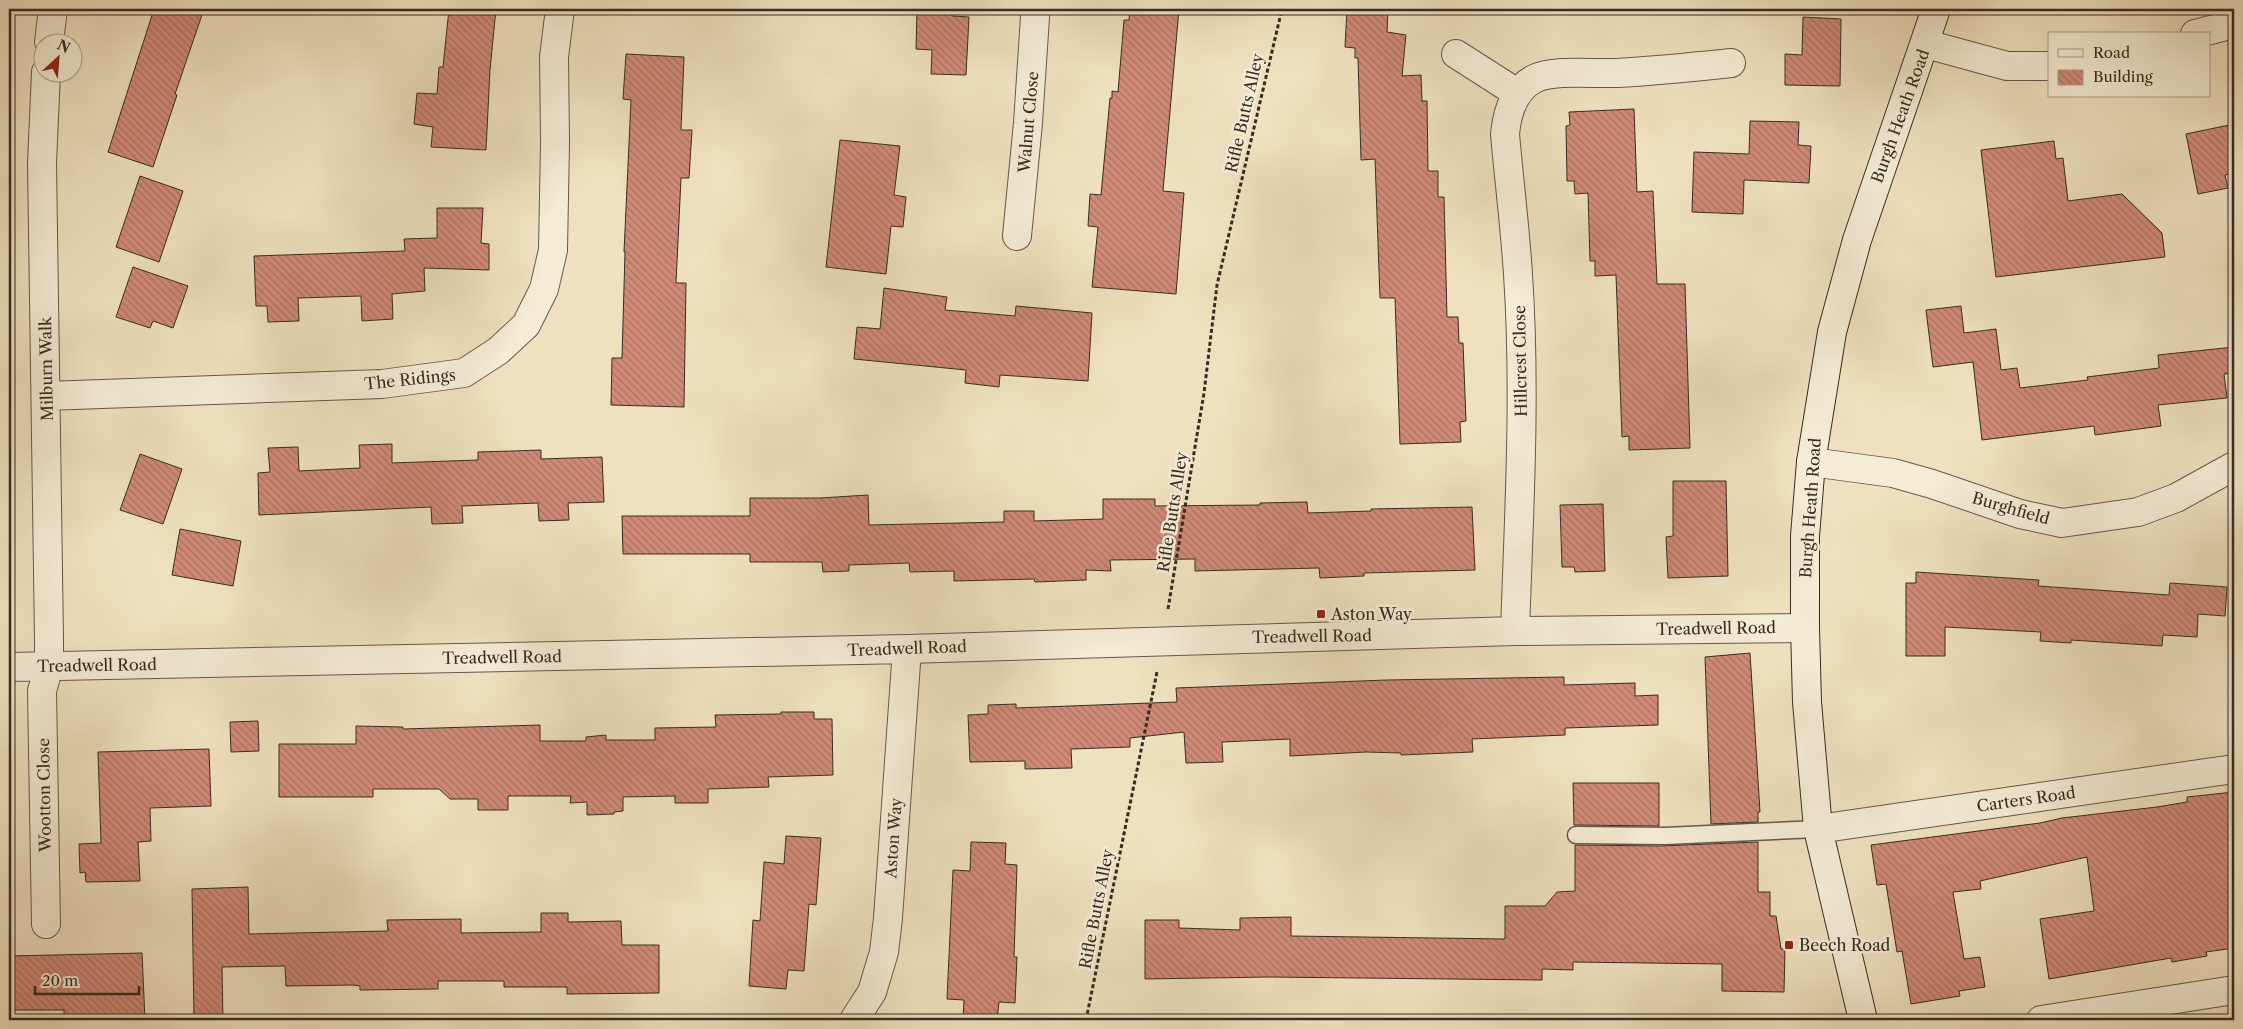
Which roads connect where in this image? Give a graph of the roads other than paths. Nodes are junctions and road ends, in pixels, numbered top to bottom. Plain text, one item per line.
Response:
1 (53, 9) edge
2 (560, 9) edge
3 (1034, 9) edge
4 (1936, 9) edge
5 (2234, 24) edge
6 (50, 32) edge
7 (2203, 32) edge
8 (1926, 44) junction
9 (1456, 54) dead end
10 (1731, 63) dead end
11 (2048, 66) edge
12 (46, 82) edge
13 (1517, 93) junction
14 (1017, 236) dead end
15 (46, 396) junction
16 (1811, 462) junction
17 (2234, 466) edge
18 (1805, 628) junction
19 (1515, 631) junction
20 (907, 649) junction
21 (49, 666) junction
22 (9, 667) edge
23 (2234, 769) edge
24 (1818, 829) junction
25 (1576, 835) dead end
26 (46, 924) dead end
27 (2234, 990) edge
28 (854, 1020) edge
29 (1863, 1020) edge
30 (2041, 1020) edge

1 - 6 street
2 - 15 street, The Ridings
3 - 14 street, Walnut Close
4 - 8 street, Burgh Heath Road
5 - 7 street
8 - 11 street
8 - 16 street, Burgh Heath Road
9 - 13 street
10 - 13 street, Hillcrest Close
12 - 15 street, Milburn Walk
13 - 19 street, Hillcrest Close
15 - 21 street, Milburn Walk
16 - 17 street, Burghfield
16 - 18 street, Burgh Heath Road
18 - 19 street, Treadwell Road
18 - 24 street, Burgh Heath Road
19 - 20 street, Treadwell Road
20 - 21 street, Treadwell Road
20 - 28 street, Aston Way
21 - 22 street, Treadwell Road
21 - 26 street, Wootton Close
23 - 24 street, Carters Road
24 - 25 lane
24 - 29 street, Burgh Heath Road
27 - 30 street

